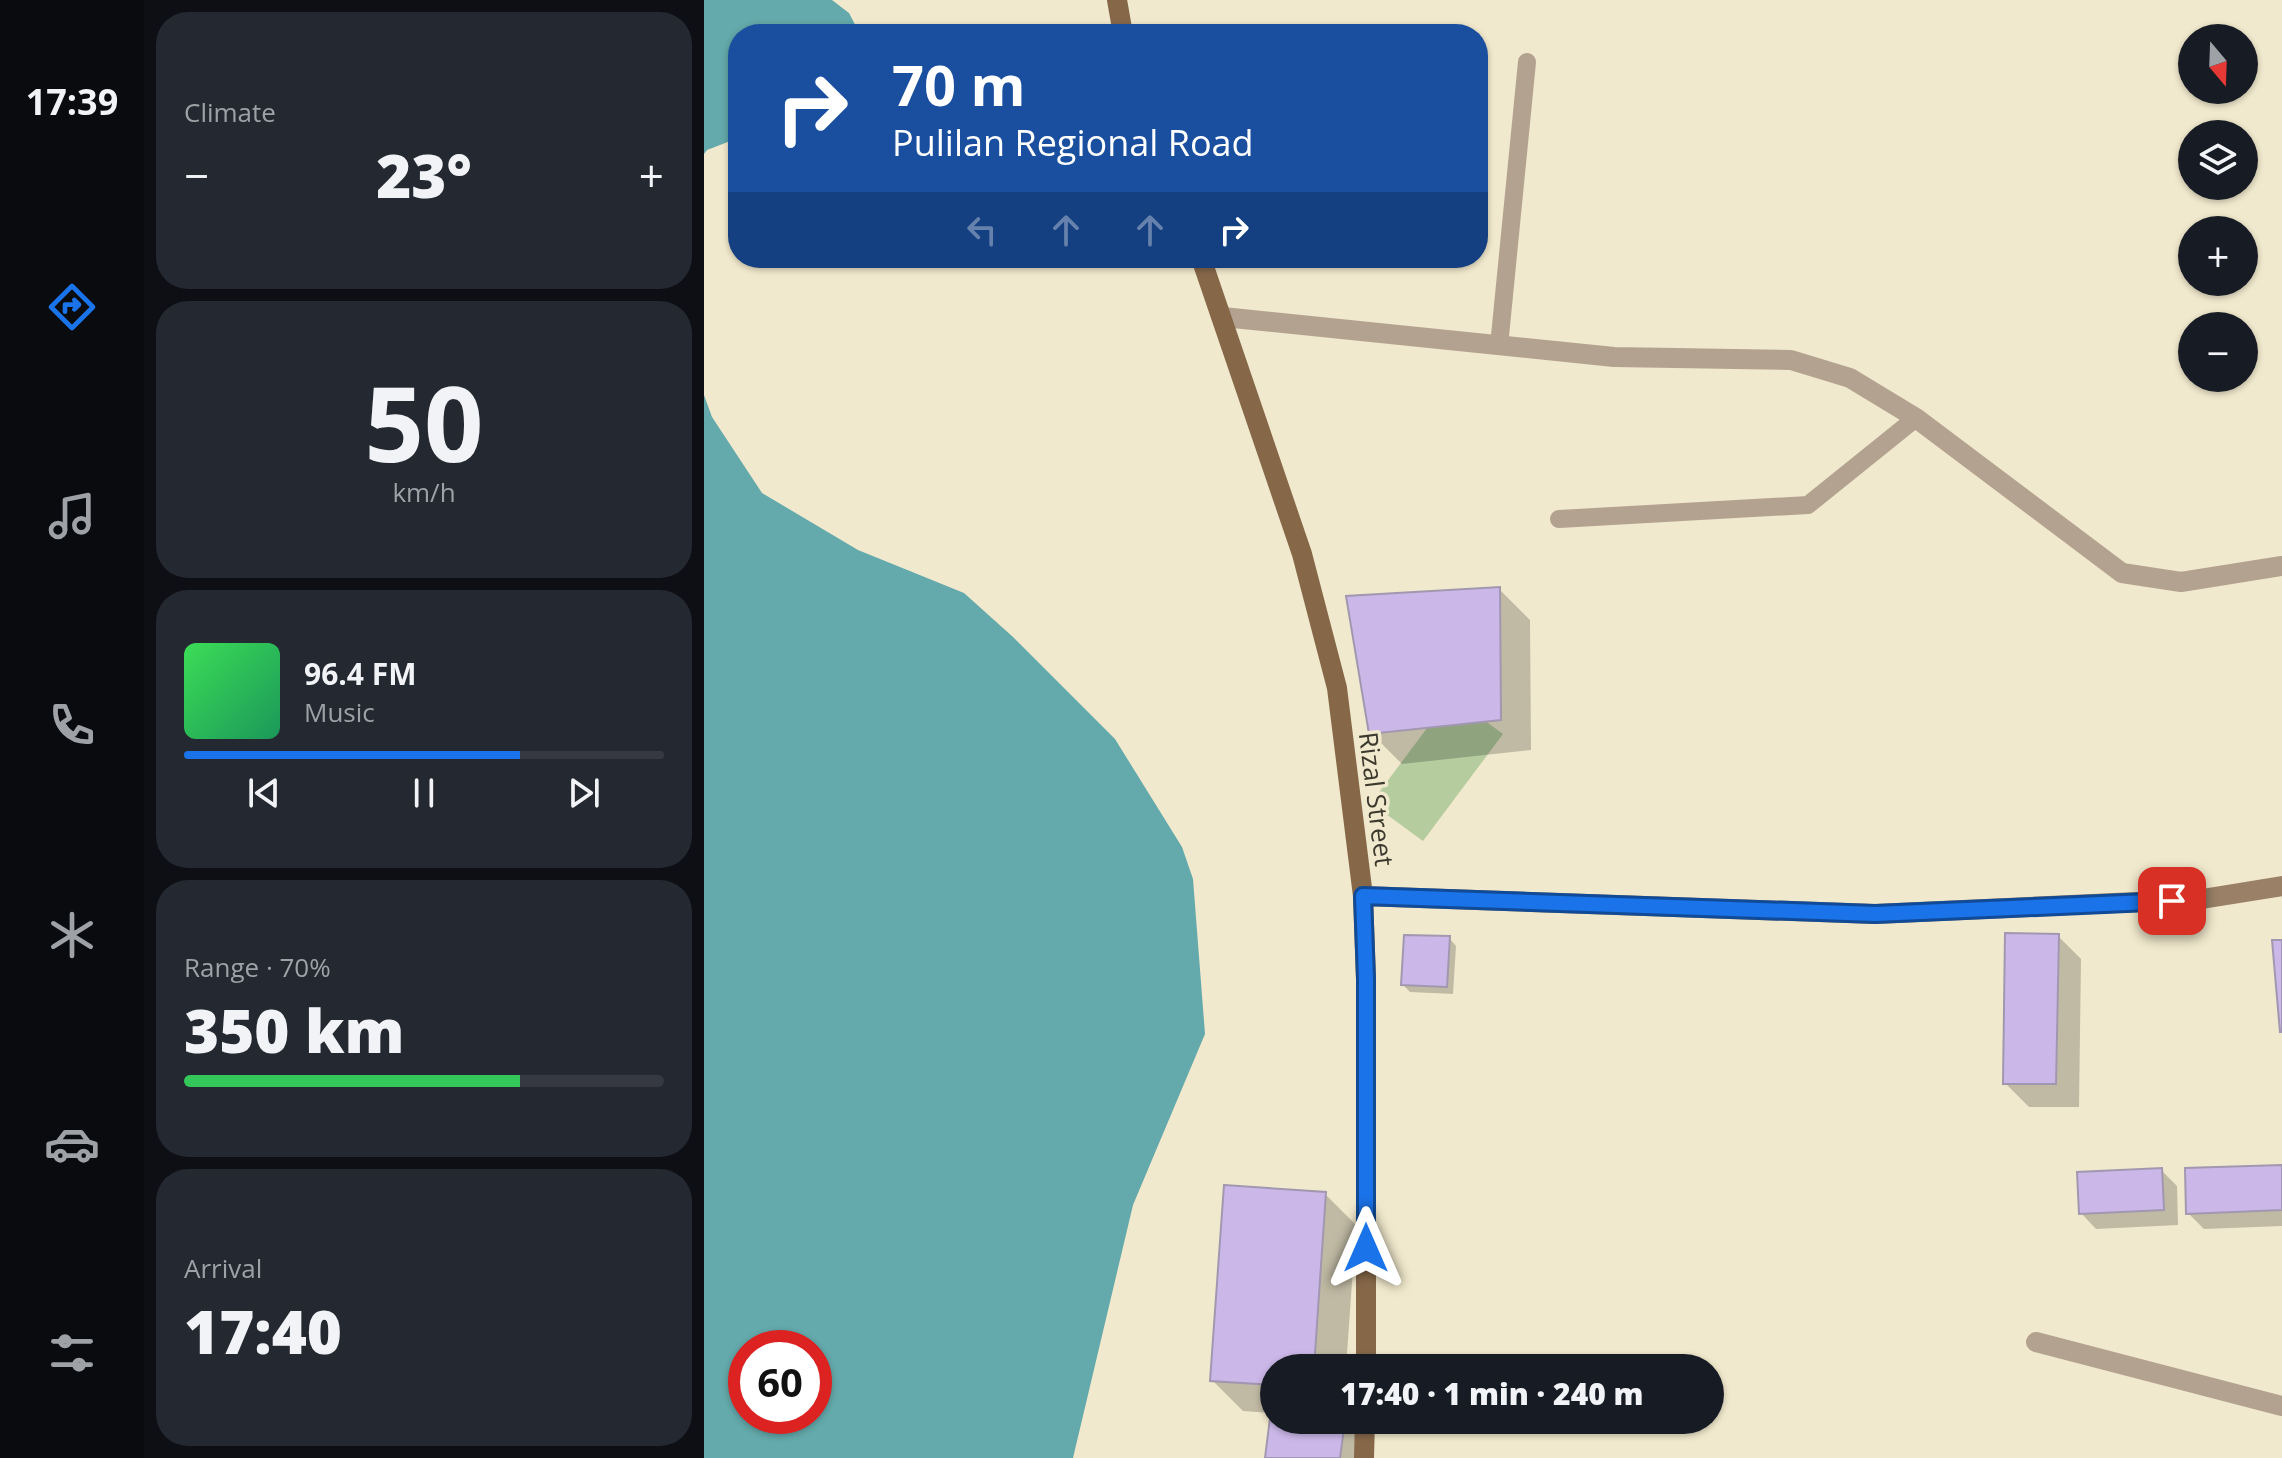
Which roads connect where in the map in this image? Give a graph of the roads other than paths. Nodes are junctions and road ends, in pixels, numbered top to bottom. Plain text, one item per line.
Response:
1 (1117, 0) edge
2 (1121, 24) edge
3 (1527, 62) dead end
4 (1205, 268) edge
5 (1223, 317) junction
6 (1499, 346) junction
7 (1916, 418) junction
8 (1559, 519) dead end
9 (2282, 566) edge
10 (2282, 886) edge
11 (1363, 896) junction
12 (2036, 1342) dead end
13 (1366, 1354) edge
14 (2282, 1406) edge
15 (1365, 1434) edge
16 (1364, 1458) edge

1 - 2 main road
3 - 6 lane
4 - 5 main road, Rizal Street
5 - 6 street
5 - 11 main road, Rizal Street
6 - 7 street
7 - 8 lane
7 - 9 street
10 - 11 main road
11 - 13 main road, Rizal Street
12 - 14 street
15 - 16 main road

